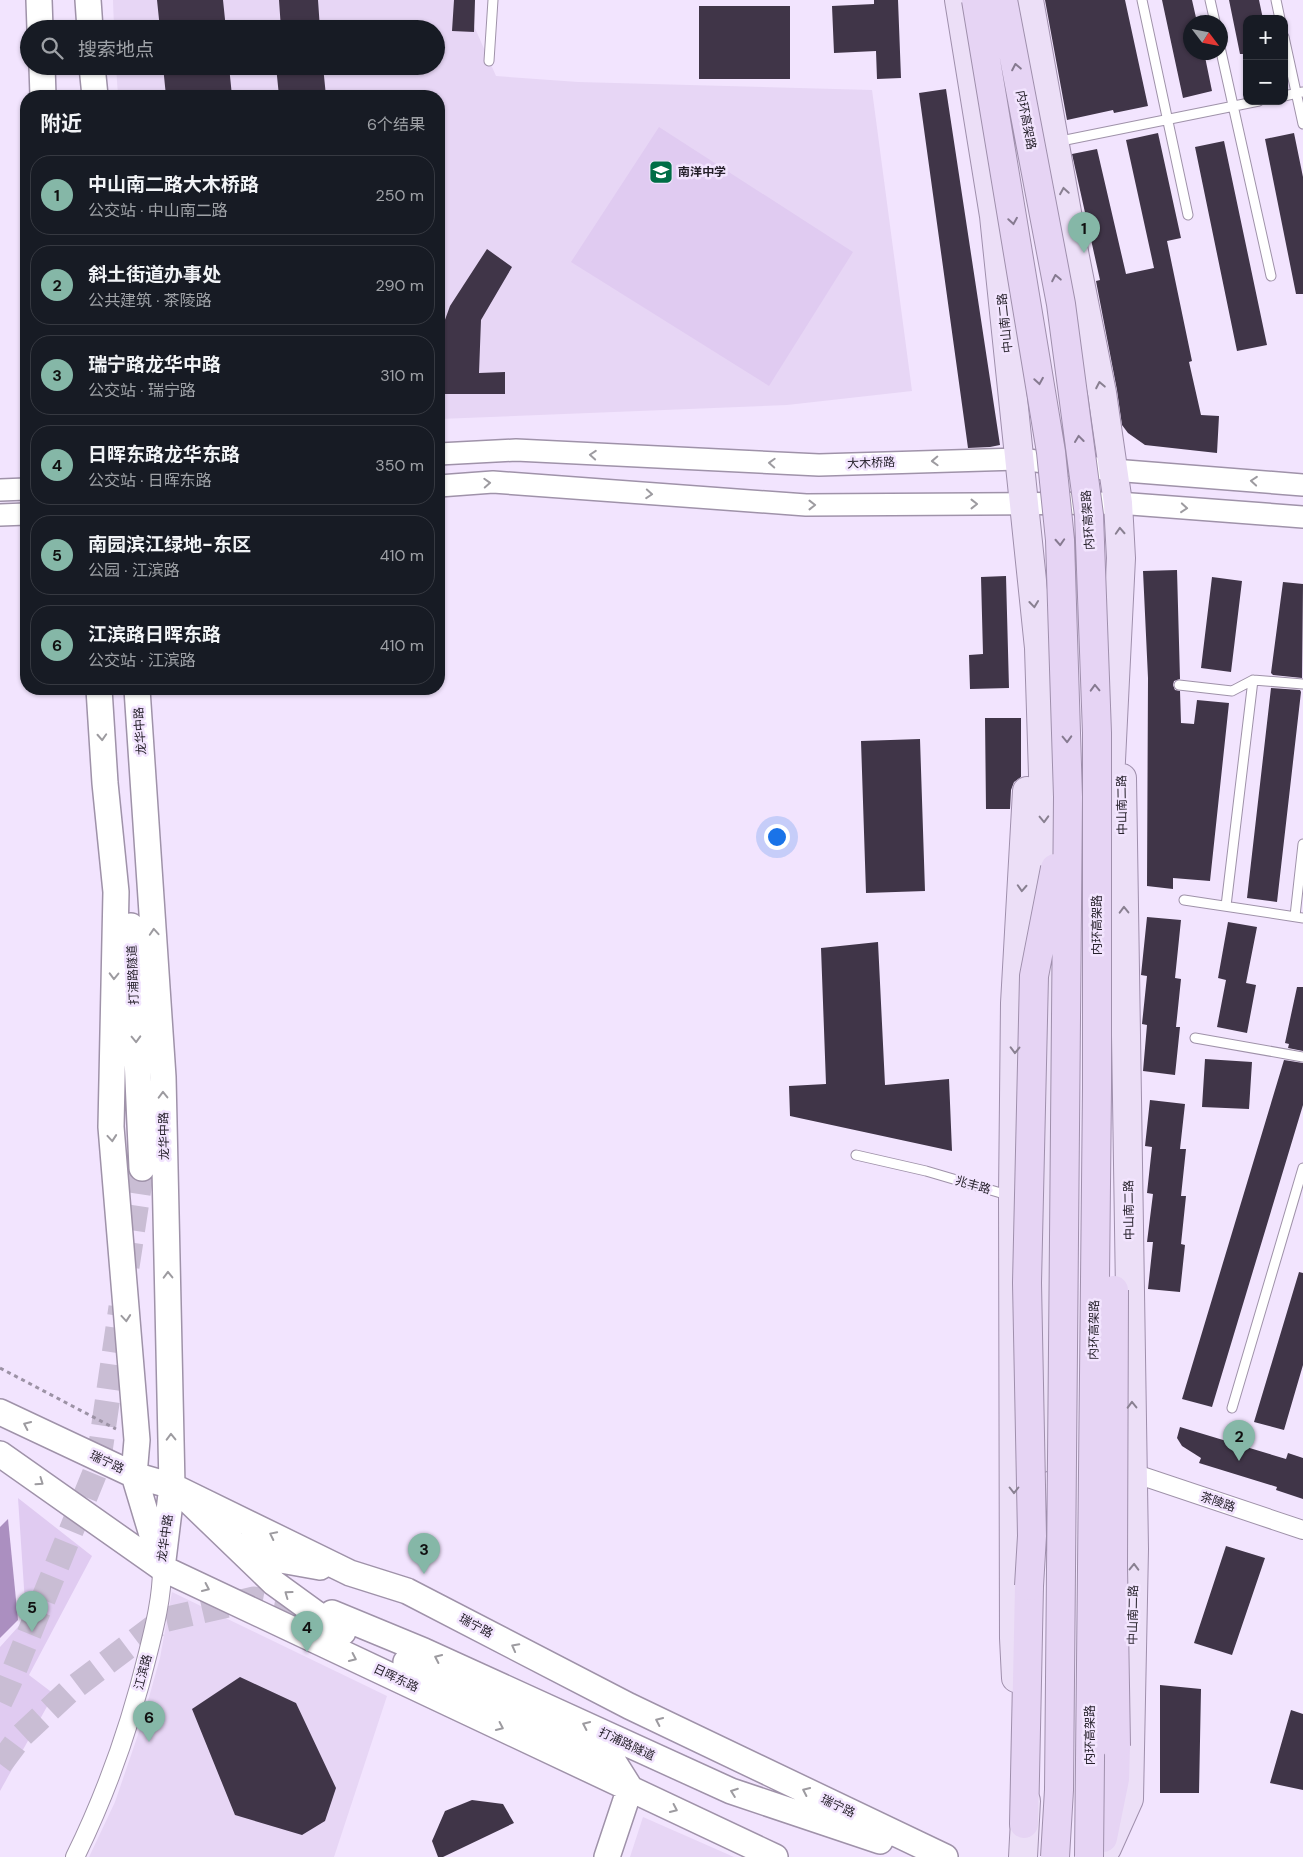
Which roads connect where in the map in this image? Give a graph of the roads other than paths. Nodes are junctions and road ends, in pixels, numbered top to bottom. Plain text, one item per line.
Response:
1 (39, 0) edge
2 (88, 0) edge
3 (493, 0) edge
4 (959, 0) edge
5 (976, 0) edge
6 (1003, 0) edge
7 (1029, 0) edge
8 (1142, 0) edge
9 (1210, 0) edge
10 (1276, 0) edge
11 (1213, 15) edge
12 (1279, 15) edge
13 (40, 20) edge
14 (89, 20) edge
15 (1288, 51) edge
16 (489, 60) dead end
17 (1223, 60) edge
18 (42, 75) edge
19 (93, 75) edge
20 (43, 90) edge
21 (94, 90) edge
22 (1300, 93) edge
23 (1243, 104) edge
24 (1234, 106) junction
25 (1168, 120) junction
26 (1303, 124) edge
27 (1056, 142) junction
28 (1188, 215) dead end
29 (1270, 276) dead end
30 (445, 454) edge
31 (1018, 459) junction
32 (1113, 470) junction
33 (1303, 485) edge
34 (445, 486) edge
35 (20, 488) edge
36 (0, 490) edge
37 (1118, 503) junction
38 (1023, 504) junction
39 (20, 514) edge
40 (0, 515) edge
41 (1303, 517) edge
42 (1121, 558) junction
43 (1039, 648) junction
44 (1253, 680) junction
45 (1303, 684) edge
46 (1180, 685) dead end
47 (99, 695) edge
48 (137, 695) edge
49 (105, 783) junction
50 (1097, 788) junction
51 (1068, 797) junction
52 (1303, 844) edge
53 (1184, 900) dead end
54 (1226, 906) junction
55 (1299, 917) edge
56 (1195, 1038) dead end
57 (1303, 1057) edge
58 (856, 1154) dead end
59 (142, 1168) tunnel mouth
60 (1303, 1168) edge
61 (1013, 1196) junction
62 (1061, 1204) junction
63 (1232, 1408) dead end
64 (0, 1412) edge
65 (0, 1454) edge
66 (1133, 1473) junction
67 (134, 1475) junction
68 (172, 1486) junction
69 (1303, 1530) edge
70 (226, 1537) junction
71 (162, 1568) junction
72 (350, 1573) junction
73 (332, 1613) tunnel mouth
74 (630, 1788) junction
75 (1024, 1824) junction
76 (1100, 1852) edge
77 (75, 1857) edge
78 (607, 1857) edge
79 (775, 1857) edge
80 (930, 1857) edge
81 (945, 1857) edge
82 (1022, 1857) edge
83 (1055, 1857) edge

1 - 13 main road
2 - 14 main road
3 - 16 lane
4 - 31 main road, 中山南二路
5 -> 51 highway, bridge
50 -> 6 highway, 内环高架路, bridge
7 - 27 main road, 中山南二路
8 - 25 lane
9 - 11 lane
10 - 12 lane
15 - 22 lane
17 - 24 lane
18 - 20 main road
19 - 21 main road
22 - 26 lane
23 - 24 lane
24 - 25 lane
24 - 29 lane
25 - 27 lane
25 - 28 lane
32 -> 27 main road, 中山南二路
31 -> 30 street, 大木桥路
31 - 32 street, 大木桥路
31 - 38 main road, 中山南二路
33 -> 32 street, 大木桥路
32 - 37 main road, 中山南二路
34 -> 38 street
35 - 36 street
37 - 38 street
37 -> 41 street
42 -> 37 main road, 中山南二路
38 -> 43 main road, 中山南二路
39 - 40 street
66 -> 42 main road, 中山南二路
42 - 76 main road, 中山南二路
43 -> 61 main road, 中山南二路
43 -> 62 main road, 中山南二路
44 - 45 lane
44 - 46 lane
44 - 54 lane
47 -> 49 main road, 龙华中路
68 -> 48 main road, 龙华中路
49 -> 59 main road, 打浦路隧道
49 -> 67 main road, 龙华中路
50 - 76 highway, 内环高架路, bridge
50 - 76 highway, bridge
51 - 75 highway, bridge
51 - 83 highway, bridge
52 - 55 lane
53 - 54 lane
54 - 55 lane
56 - 57 lane
58 - 61 lane, 兆丰路
60 - 63 lane
61 - 62 lane, 兆丰路
61 -> 75 main road, 中山南二路
62 - 75 main road, 中山南二路
67 -> 64 main road, 瑞宁路
65 -> 71 main road
66 - 69 street, 茶陵路
76 -> 66 main road, 中山南二路
67 - 68 main road, 瑞宁路
67 - 71 main road, 龙华中路
68 - 70 main road, 日晖东路
68 - 71 main road, 龙华中路
72 -> 68 main road, 瑞宁路
70 - 72 main road, 日晖东路
74 -> 70 main road, 日晖东路
71 -> 74 main road, 日晖东路
71 - 77 street, 江滨路
81 -> 72 main road, 瑞宁路
80 -> 73 main road, 打浦路隧道
74 - 78 main road
74 -> 79 main road, 日晖东路
75 - 82 main road, 中山南二路

